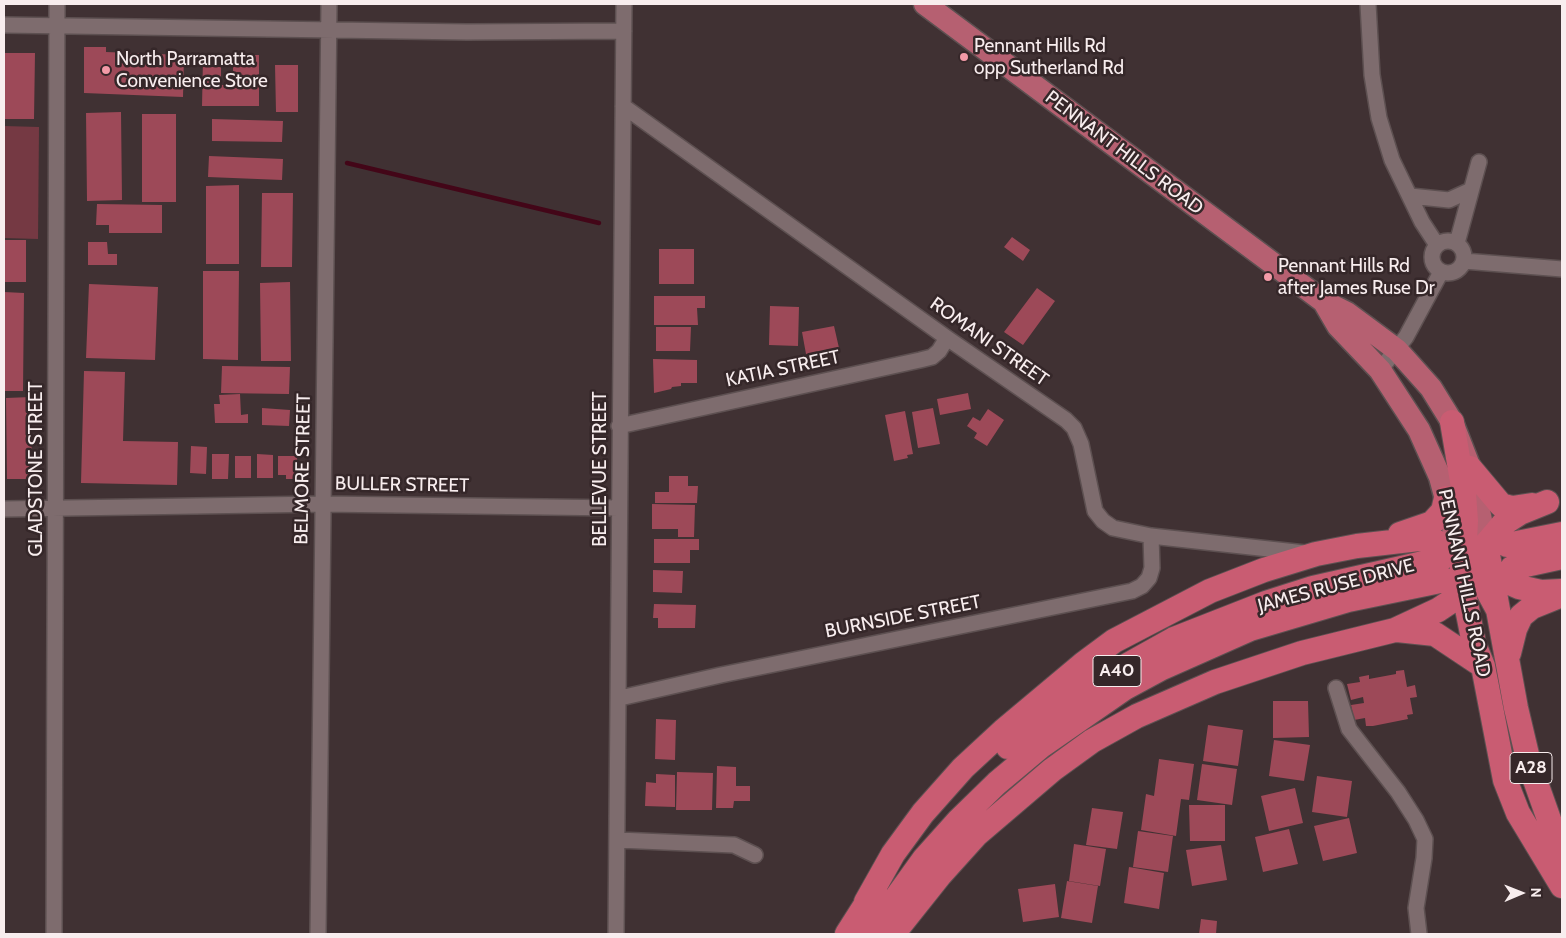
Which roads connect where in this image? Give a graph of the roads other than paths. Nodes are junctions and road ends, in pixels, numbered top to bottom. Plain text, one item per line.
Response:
1 (57, 4) edge
2 (330, 4) edge
3 (624, 4) edge
4 (925, 4) edge
5 (1368, 4) edge
6 (4, 25) edge
7 (57, 25) junction
8 (330, 30) junction
9 (624, 31) junction
10 (623, 106) junction
11 (1479, 162) dead end
12 (1471, 190) junction
13 (1410, 196) junction
14 (1456, 243) junction
15 (1437, 245) junction
16 (1464, 261) junction
17 (1562, 269) edge
18 (1441, 272) junction
19 (1323, 301) junction
20 (947, 338) junction
21 (1397, 350) junction
22 (1380, 370) junction
23 (1452, 422) junction
24 (619, 426) junction
25 (1470, 468) junction
26 (1446, 498) junction
27 (1554, 500) edge
28 (323, 504) junction
29 (619, 508) junction
30 (4, 509) edge
31 (56, 509) junction
32 (1562, 534) edge
33 (1151, 536) junction
34 (1357, 546) junction
35 (1316, 554) junction
36 (1562, 557) edge
37 (1474, 563) junction
38 (1562, 590) edge
39 (1562, 595) edge
40 (1395, 630) junction
41 (1507, 662) junction
42 (1482, 666) junction
43 (1336, 688) dead end
44 (620, 698) junction
45 (618, 840) junction
46 (755, 856) dead end
47 (1562, 856) edge
48 (1562, 886) edge
49 (866, 902) junction
50 (54, 934) edge
51 (318, 934) edge
52 (616, 934) edge
53 (847, 934) edge
54 (870, 934) edge
55 (893, 934) edge
56 (1419, 934) edge

1 - 7 street, GLADSTONE STREET
2 - 8 street, BELMORE STREET
3 - 9 street, BELLEVUE STREET
4 - 19 main road, PENNANT HILLS ROAD
5 - 13 street
6 - 7 street
7 - 8 street
7 - 31 street, GLADSTONE STREET
8 - 9 street
8 - 28 street, BELMORE STREET
9 - 10 street, BELLEVUE STREET
10 - 20 street, ROMANI STREET
10 - 24 street, BELLEVUE STREET
11 - 12 street
12 - 13 street
12 - 14 street
13 - 15 street
14 - 15 street
14 - 16 street
15 - 18 street
16 - 17 street
16 - 18 street
18 - 21 street
19 - 21 main road, PENNANT HILLS ROAD
19 - 22 main road, PENNANT HILLS ROAD
20 - 24 street, KATIA STREET
20 - 33 street, ROMANI STREET
21 - 22 street
21 - 23 main road, PENNANT HILLS ROAD
22 - 26 main road, PENNANT HILLS ROAD
23 - 25 main road, PENNANT HILLS ROAD
23 - 37 highway
24 - 29 street, BELLEVUE STREET
25 - 27 highway
25 - 37 main road, PENNANT HILLS ROAD
26 - 34 highway
26 - 37 main road, PENNANT HILLS ROAD
27 - 37 highway
28 - 29 street, BULLER STREET
28 - 31 street, BULLER STREET
28 - 51 street, BELMORE STREET
29 - 44 street, BELLEVUE STREET
30 - 31 street, BULLER STREET
31 - 50 street, GLADSTONE STREET
32 - 37 highway, JAMES RUSE DRIVE / A40
33 - 35 street, ROMANI STREET
33 - 44 street, BURNSIDE STREET
34 - 35 highway
34 - 37 highway
35 - 49 highway
36 - 37 highway, JAMES RUSE DRIVE / A40
37 - 38 highway
37 - 40 highway
37 - 41 highway, PENNANT HILLS ROAD
37 - 42 highway, A28
37 - 49 highway, JAMES RUSE DRIVE / A40
37 - 54 highway, JAMES RUSE DRIVE / A40
39 - 41 highway, A28
40 - 42 highway
40 - 55 highway
41 - 47 highway, PENNANT HILLS ROAD / A28
42 - 48 highway, PENNANT HILLS ROAD / A28
43 - 56 street
44 - 45 street, BELLEVUE STREET
45 - 46 street
45 - 52 street, BELLEVUE STREET
49 - 53 highway, JAMES RUSE DRIVE / A40

